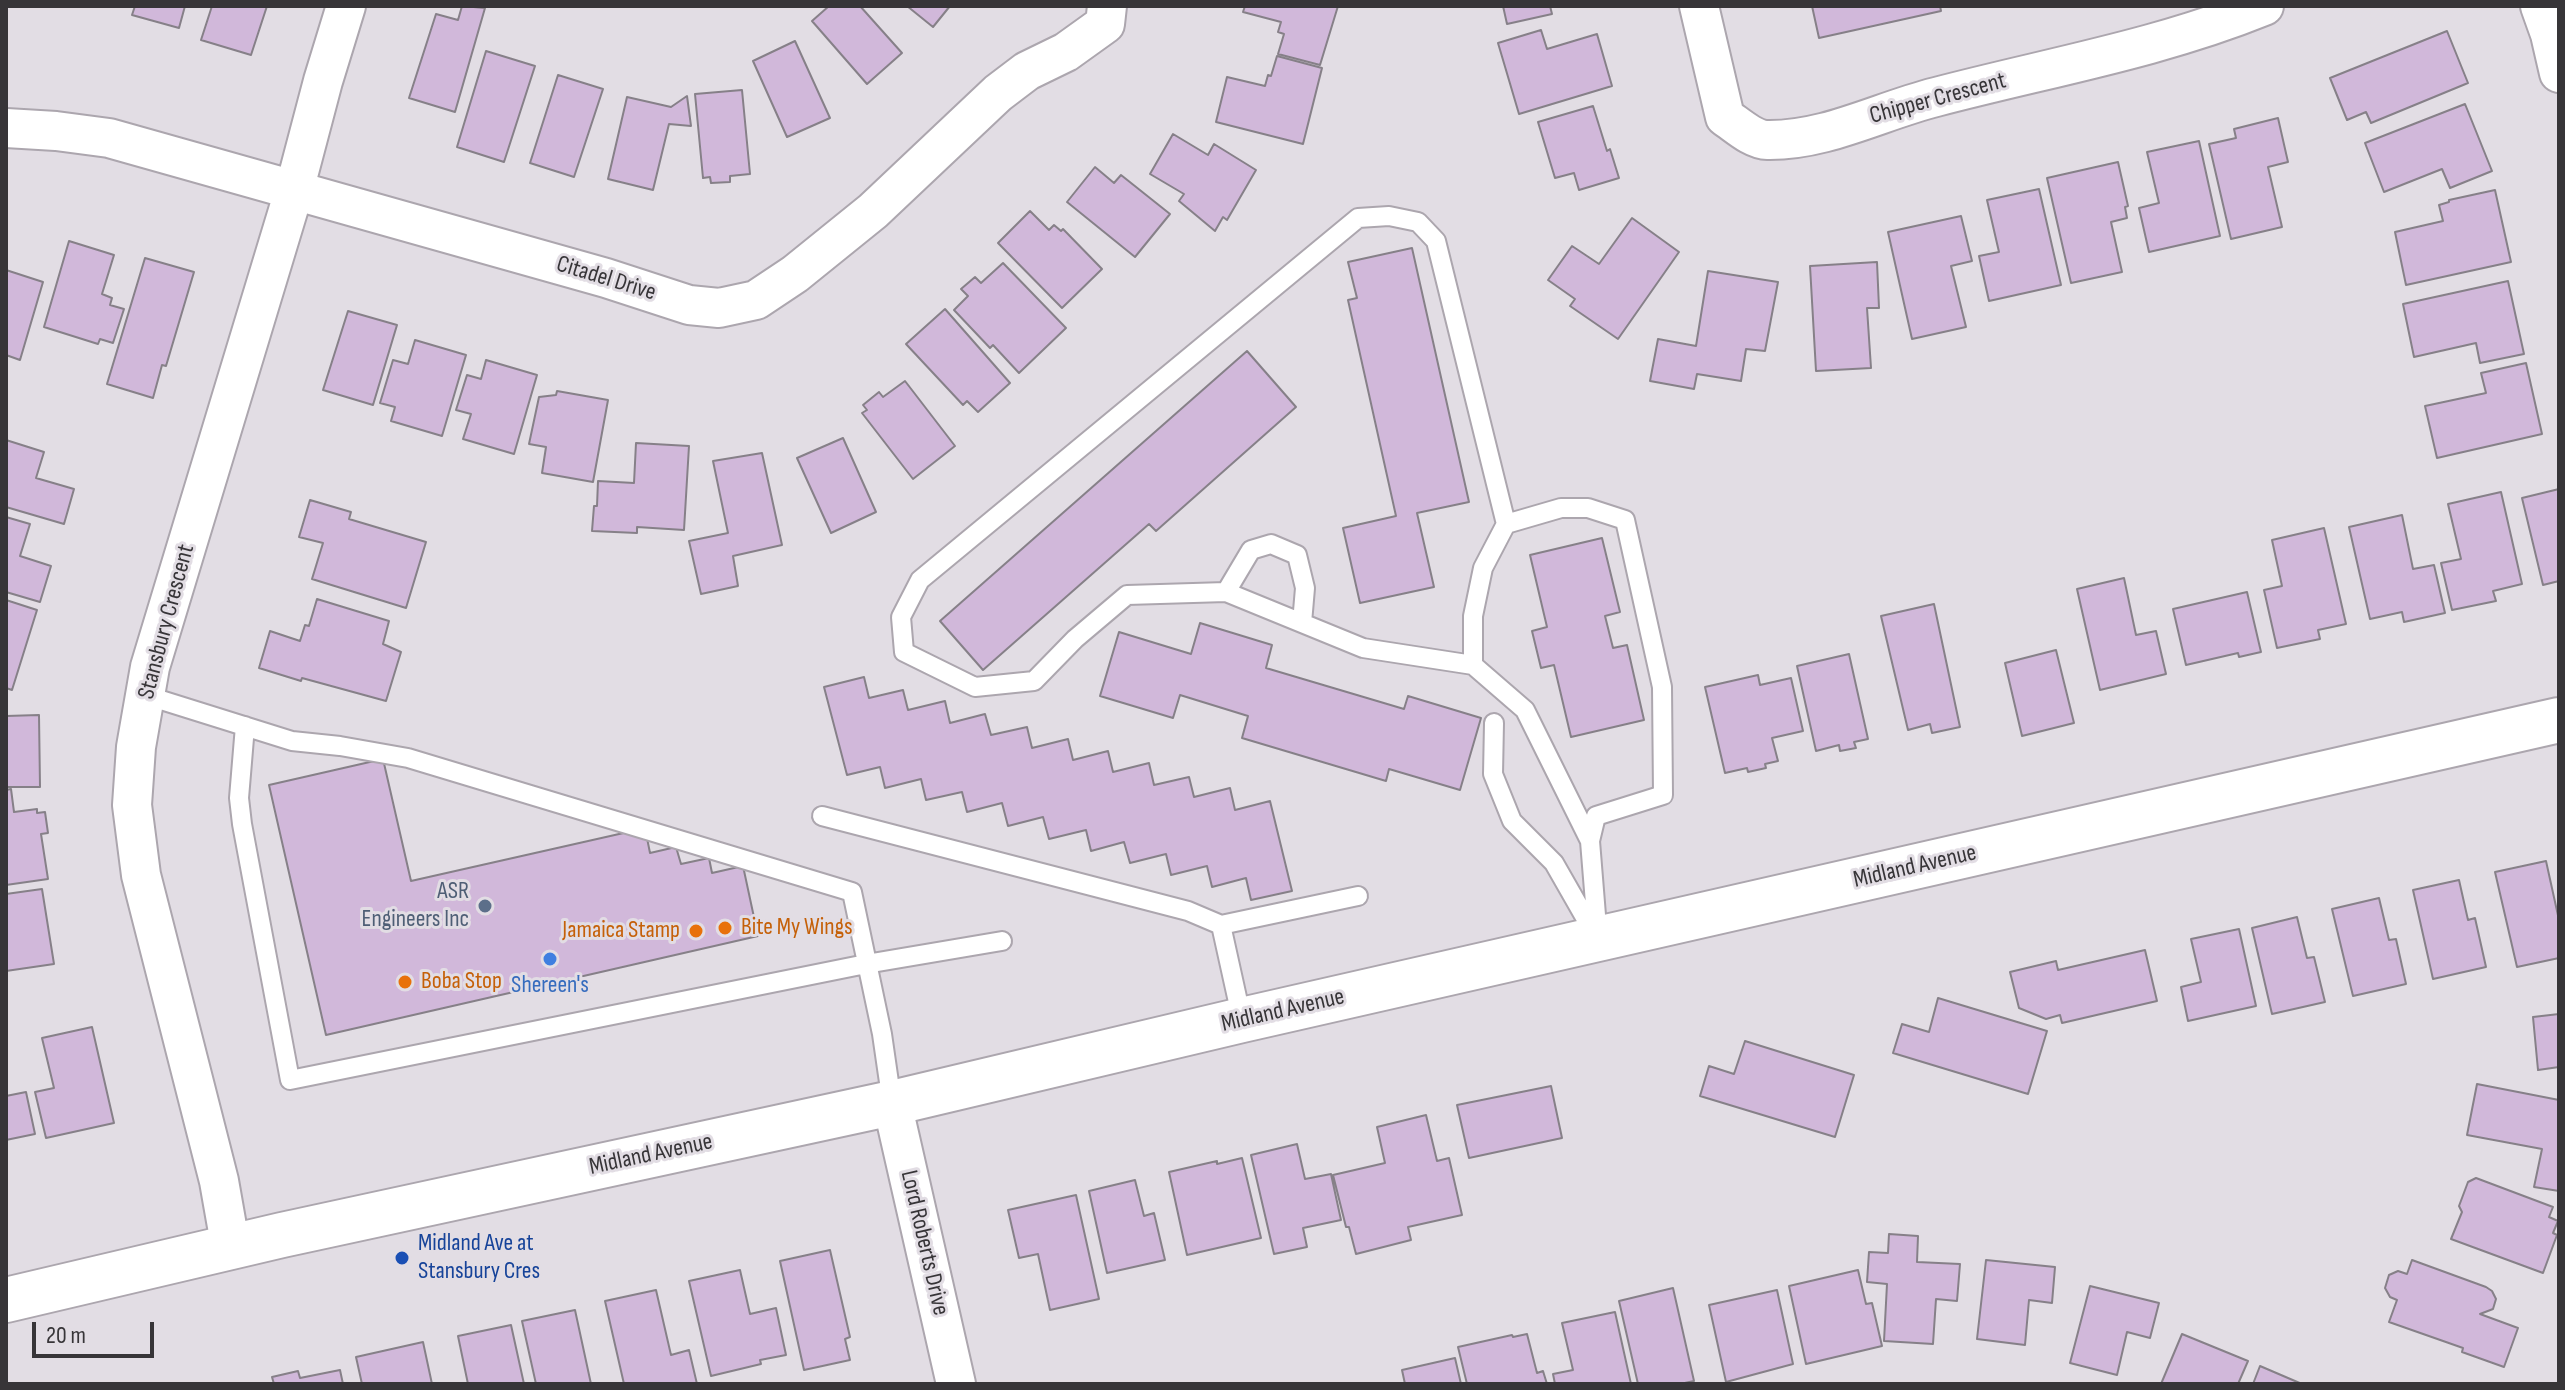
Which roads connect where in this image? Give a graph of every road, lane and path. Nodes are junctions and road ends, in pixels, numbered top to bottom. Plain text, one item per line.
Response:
1 (346, 6) edge
2 (1107, 6) edge
3 (1699, 6) edge
4 (2264, 6) edge
5 (2540, 6) edge
6 (2559, 73) edge
7 (6, 128) edge
8 (294, 191) junction
9 (1506, 524) junction
10 (1226, 592) junction
11 (1302, 623) junction
12 (1473, 665) junction
13 (145, 695) junction
14 (2559, 720) edge
15 (1494, 723) dead end
16 (245, 726) junction
17 (822, 816) dead end
18 (1590, 841) junction
19 (1358, 896) dead end
20 (1221, 925) junction
21 (1598, 940) junction
22 (1002, 941) dead end
23 (866, 964) junction
24 (1242, 1020) junction
25 (892, 1103) junction
26 (231, 1249) junction
27 (6, 1300) edge
28 (956, 1384) edge

1 - 8 street, Stansbury Crescent
2 - 8 street, Citadel Drive
3 - 4 street, Chipper Crescent
5 - 6 street
7 - 8 street, Citadel Drive
8 - 13 street, Stansbury Crescent
9 - 10 lane
9 - 12 lane
9 - 18 lane
10 - 11 lane
10 - 11 lane
11 - 12 lane
12 - 18 lane
13 - 16 lane
13 - 26 street, Stansbury Crescent
14 - 21 main road, Midland Avenue
15 - 21 lane
16 - 23 lane
16 - 23 lane
17 - 20 lane
18 - 21 lane
19 - 20 lane
20 - 24 lane
21 - 24 main road, Midland Avenue
22 - 23 lane
23 - 25 lane
24 - 25 main road, Midland Avenue
25 - 26 main road, Midland Avenue
25 - 28 street, Lord Roberts Drive
26 - 27 main road, Midland Avenue

